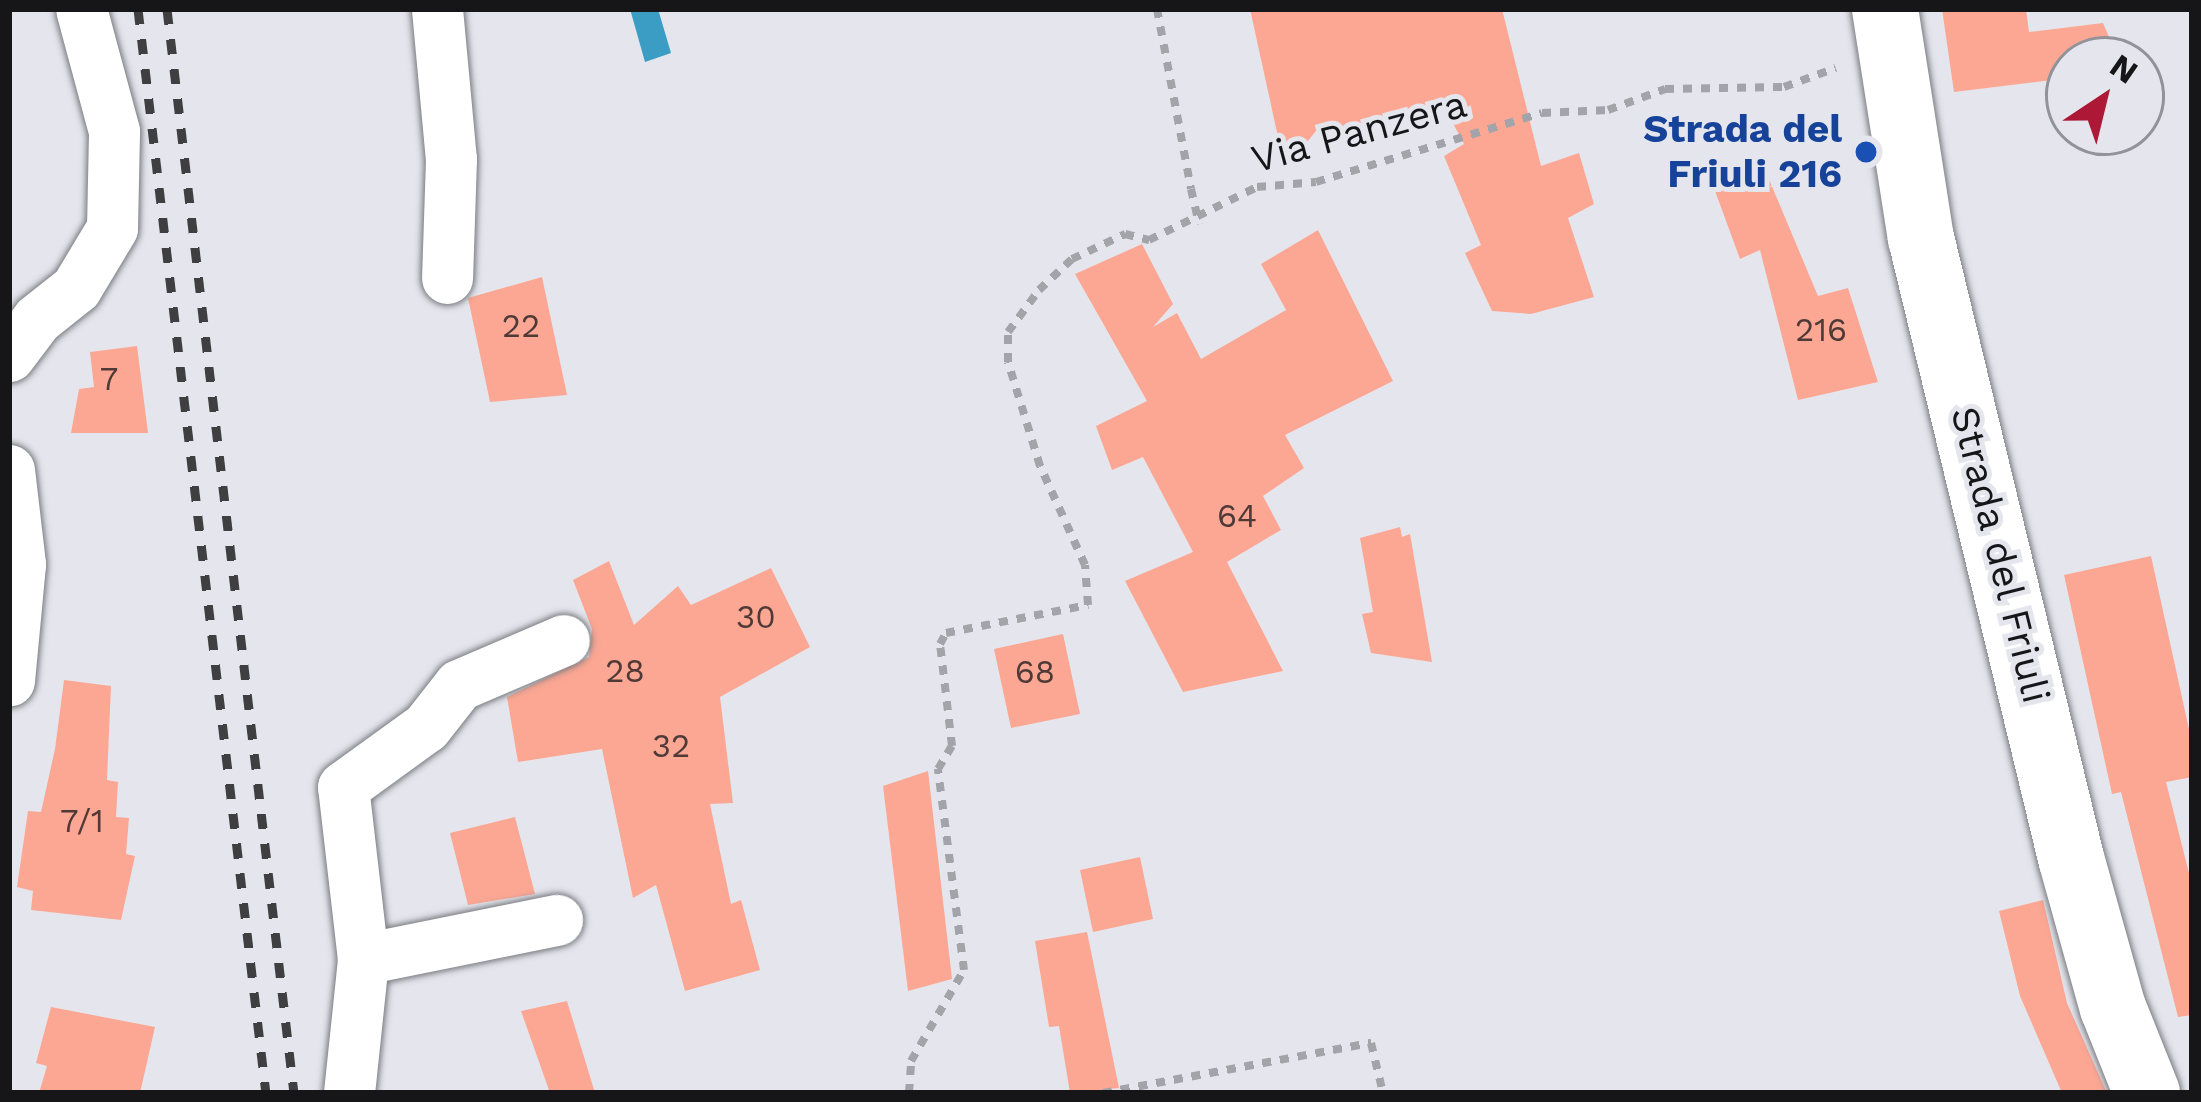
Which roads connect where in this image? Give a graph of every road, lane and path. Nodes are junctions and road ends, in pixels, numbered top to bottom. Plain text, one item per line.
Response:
1 (80, 9) edge
2 (436, 9) edge
3 (1157, 9) edge
4 (1885, 27) edge
5 (1199, 224) dead end
6 (447, 278) dead end
7 (9, 356) edge
8 (9, 470) edge
9 (564, 640) dead end
10 (9, 680) edge
11 (557, 920) dead end
12 (363, 958) junction
13 (349, 1093) edge
14 (909, 1093) edge
15 (1103, 1093) edge
16 (1383, 1093) edge
17 (2147, 1093) edge

1 - 7 street
2 - 6 street
3 - 5 path, bridge
4 - 14 path, Via Panzera
4 - 17 main road, Strada del Friuli
8 - 10 street
9 - 12 street
11 - 12 street
12 - 13 street
15 - 16 path

